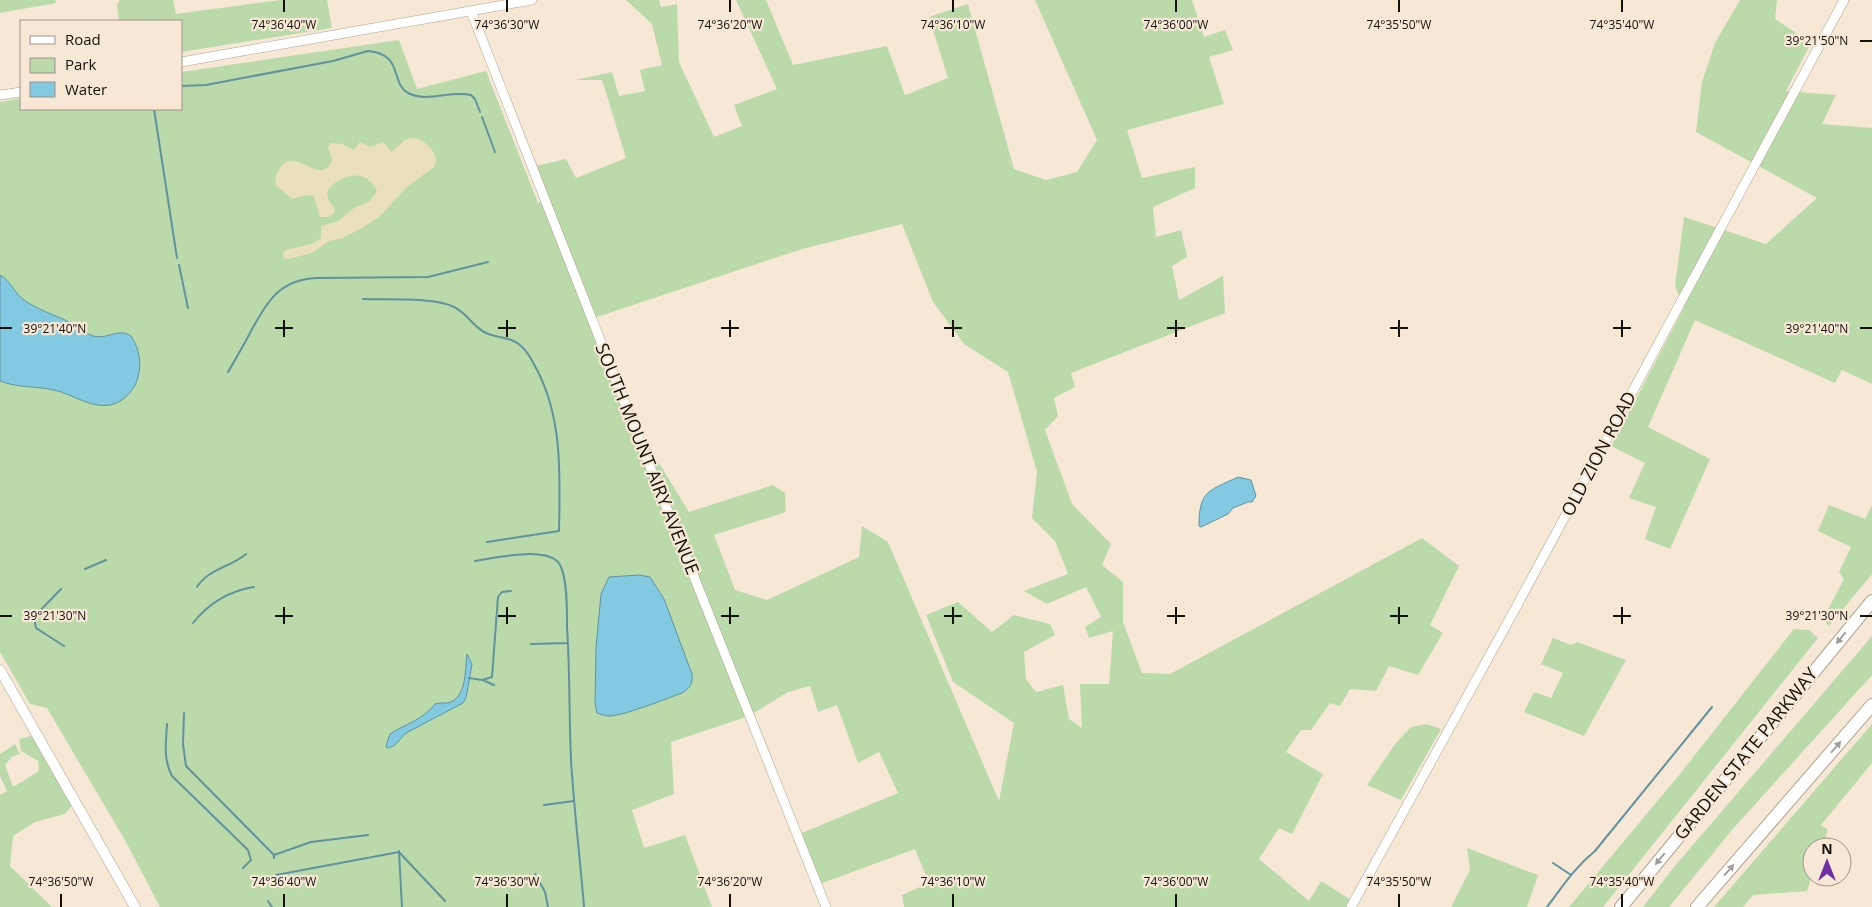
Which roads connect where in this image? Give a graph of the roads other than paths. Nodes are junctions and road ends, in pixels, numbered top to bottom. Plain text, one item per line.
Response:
1 (532, 0) edge
2 (1844, 0) edge
3 (471, 11) junction
4 (182, 62) edge
5 (20, 92) edge
6 (0, 95) edge
7 (1872, 601) edge
8 (0, 670) edge
9 (1872, 705) edge
10 (135, 907) edge
11 (826, 907) edge
12 (1351, 907) edge
13 (1621, 907) edge
14 (1697, 907) edge

1 - 3 street
2 - 12 street, OLD ZION ROAD
3 - 4 street
3 - 11 street, SOUTH MOUNT AIRY AVENUE
5 - 6 street
7 -> 13 highway, GARDEN STATE PARKWAY
8 - 10 main road
14 -> 9 highway

